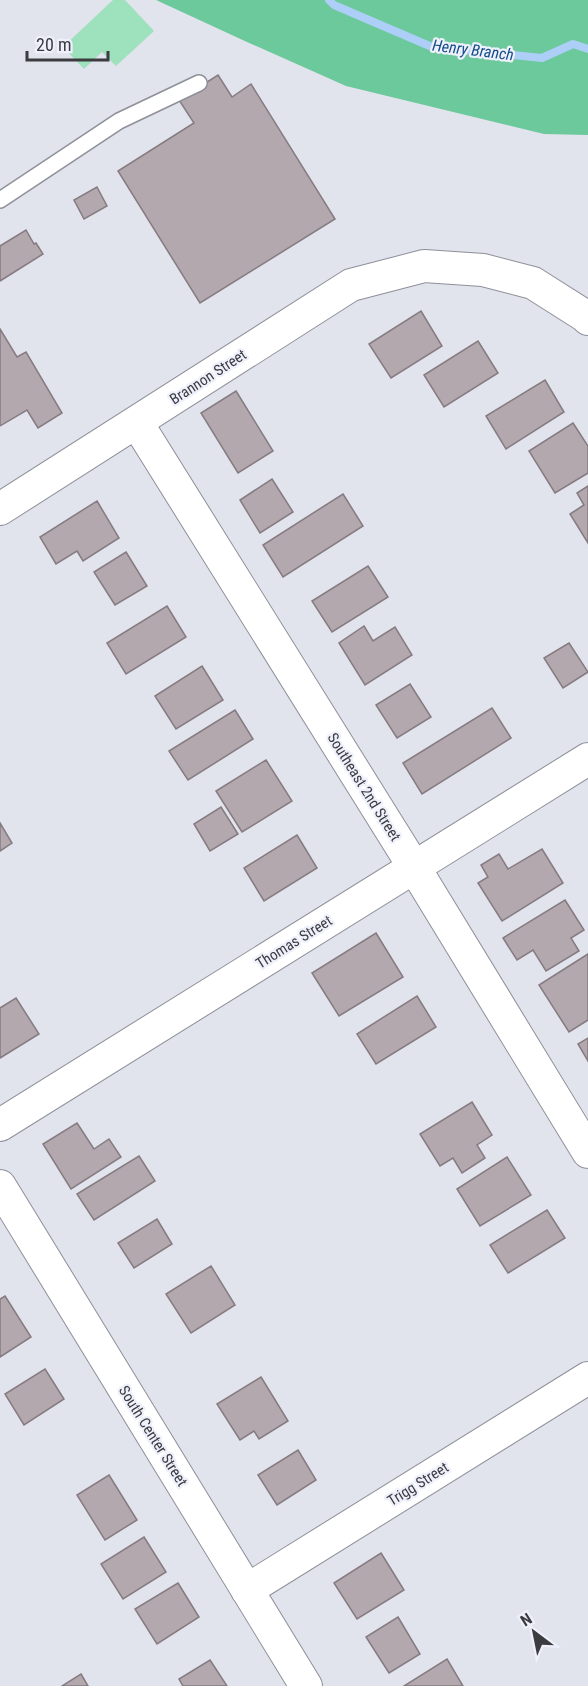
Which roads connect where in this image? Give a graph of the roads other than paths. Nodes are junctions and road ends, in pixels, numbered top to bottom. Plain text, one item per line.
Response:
1 (199, 83) dead end
2 (0, 200) edge
3 (588, 319) edge
4 (137, 423) junction
5 (0, 509) edge
6 (588, 759) edge
7 (414, 867) junction
8 (0, 1125) edge
9 (588, 1152) edge
10 (0, 1186) edge
11 (588, 1378) edge
12 (248, 1590) junction
13 (306, 1686) edge

1 - 2 lane
3 - 4 street, Brannon Street
4 - 5 street, Brannon Street
4 - 7 street, Southeast 2nd Street
6 - 7 street, Thomas Street
7 - 8 street, Thomas Street
7 - 9 street, Southeast 2nd Street
10 - 12 street, South Center Street
11 - 12 street, Trigg Street
12 - 13 street, South Center Street

